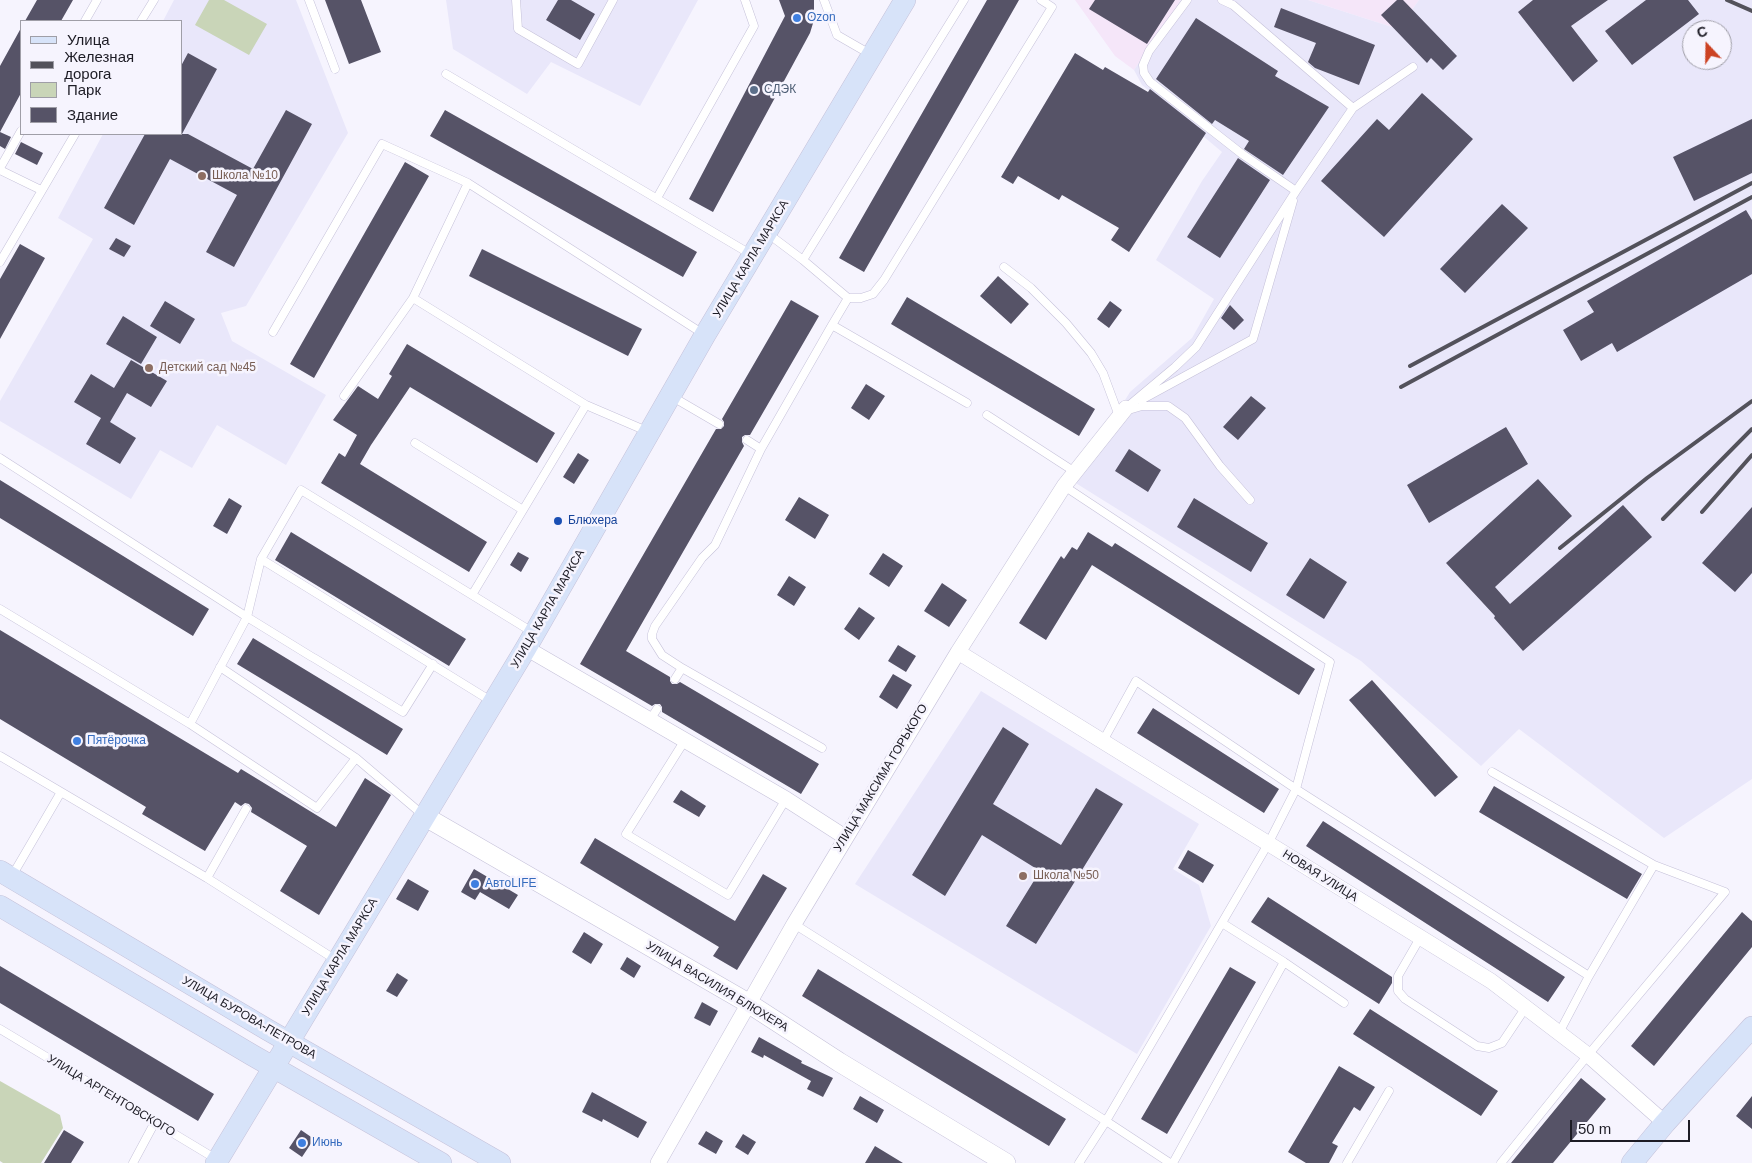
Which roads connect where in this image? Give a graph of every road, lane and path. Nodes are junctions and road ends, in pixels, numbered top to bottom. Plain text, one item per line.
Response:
1 (97, 0) edge
2 (154, 0) edge
3 (309, 0) edge
4 (516, 0) edge
5 (613, 0) edge
6 (745, 0) edge
7 (824, 0) edge
8 (905, 0) edge
9 (964, 0) edge
10 (1041, 0) edge
11 (1187, 0) edge
12 (1222, 0) edge
13 (86, 20) edge
14 (142, 20) edge
15 (872, 56) junction
16 (1413, 67) dead end
17 (335, 69) dead end
18 (446, 74) dead end
19 (1353, 108) junction
20 (20, 133) edge
21 (73, 135) edge
22 (0, 169) edge
23 (468, 183) junction
24 (41, 190) junction
25 (1296, 191) junction
26 (657, 198) junction
27 (767, 233) junction
28 (753, 256) junction
29 (803, 260) junction
30 (0, 262) edge
31 (1004, 267) dead end
32 (413, 298) junction
33 (848, 298) junction
34 (832, 324) junction
35 (273, 332) dead end
36 (704, 335) junction
37 (670, 395) junction
38 (344, 396) dead end
39 (966, 403) dead end
40 (586, 405) junction
41 (1122, 412) junction
42 (987, 415) dead end
43 (719, 424) dead end
44 (649, 432) junction
45 (747, 440) dead end
46 (415, 443) dead end
47 (761, 449) junction
48 (0, 458) edge
49 (1075, 472) junction
50 (1064, 486) junction
51 (1250, 500) dead end
52 (523, 510) junction
53 (260, 559) junction
54 (472, 596) junction
55 (0, 609) edge
56 (247, 617) junction
57 (530, 641) junction
58 (958, 652) junction
59 (433, 664) junction
60 (220, 667) junction
61 (682, 668) junction
62 (675, 679) dead end
63 (493, 703) junction
64 (190, 724) junction
65 (685, 740) junction
66 (1103, 741) junction
67 (822, 748) dead end
68 (0, 756) edge
69 (356, 758) junction
70 (1492, 772) dead end
71 (266, 774) junction
72 (262, 782) dead end
73 (1296, 789) junction
74 (61, 792) junction
75 (786, 799) junction
76 (246, 809) dead end
77 (424, 816) junction
78 (845, 837) junction
79 (1268, 844) junction
80 (1654, 865) junction
81 (5, 874) edge
82 (207, 878) junction
83 (0, 906) edge
84 (1222, 923) junction
85 (794, 924) junction
86 (1420, 938) junction
87 (337, 961) junction
88 (1284, 962) junction
89 (1589, 976) junction
90 (748, 1003) junction
91 (1344, 1003) dead end
92 (1526, 1007) junction
93 (1752, 1027) edge
94 (0, 1029) edge
95 (1560, 1032) junction
96 (290, 1042) junction
97 (1588, 1055) junction
98 (273, 1067) junction
99 (1389, 1091) dead end
100 (1106, 1121) junction
101 (156, 1122) junction
102 (1665, 1123) junction
103 (219, 1162) edge
104 (133, 1163) edge
105 (441, 1163) edge
106 (500, 1163) edge
107 (658, 1163) edge
108 (1006, 1163) edge
109 (1079, 1163) edge
110 (1171, 1163) edge
111 (1347, 1163) edge
112 (1501, 1163) edge
113 (1632, 1163) edge

1 - 13 lane
2 - 14 lane
3 - 17 lane
4 - 5 lane
6 - 26 lane
7 - 15 lane
8 - 15 main road, УЛИЦА КАРЛА МАРКСА
9 - 29 lane
10 - 33 lane
11 - 25 lane
12 - 19 lane
15 - 27 main road, УЛИЦА КАРЛА МАРКСА
16 - 19 lane
18 - 26 lane
19 - 25 lane
20 - 22 lane
21 - 24 lane
22 - 24 lane
23 - 32 lane
23 - 35 lane
23 - 36 lane
24 - 30 lane
25 - 41 lane
25 - 41 lane
26 - 28 lane
27 - 28 main road, УЛИЦА КАРЛА МАРКСА
27 - 29 lane
28 - 36 main road, УЛИЦА КАРЛА МАРКСА
29 - 33 lane
31 - 41 lane
32 - 38 lane
32 - 40 lane
33 - 34 lane
34 - 39 lane
34 - 47 lane
36 - 37 main road, УЛИЦА КАРЛА МАРКСА
37 - 43 lane
37 - 44 main road, УЛИЦА КАРЛА МАРКСА
40 - 44 lane
40 - 52 lane
41 - 49 street, УЛИЦА МАКСИМА ГОРЬКОГО
41 - 51 lane
42 - 49 lane
44 - 57 main road, УЛИЦА КАРЛА МАРКСА
45 - 47 lane
46 - 52 lane
47 - 61 lane
48 - 56 lane
49 - 50 street, УЛИЦА МАКСИМА ГОРЬКОГО
50 - 58 street, УЛИЦА МАКСИМА ГОРЬКОГО
50 - 73 lane
52 - 54 lane
53 - 54 lane
53 - 56 lane
53 - 59 lane
54 - 57 lane
55 - 64 lane
56 - 59 lane
56 - 60 lane
57 - 63 main road, УЛИЦА КАРЛА МАРКСА
57 - 65 street
58 - 66 street, НОВАЯ УЛИЦА
58 - 78 street, УЛИЦА МАКСИМА ГОРЬКОГО
59 - 63 lane
60 - 64 lane
60 - 69 lane
61 - 62 lane
61 - 67 lane
63 - 77 main road, УЛИЦА КАРЛА МАРКСА
64 - 71 lane
65 - 75 street
65 - 75 lane
66 - 73 lane
66 - 79 street, НОВАЯ УЛИЦА
68 - 74 lane
69 - 71 lane
69 - 77 lane
70 - 80 lane
71 - 72 lane
73 - 79 lane
73 - 89 lane
74 - 81 lane
74 - 82 lane
75 - 78 street
76 - 82 lane
77 - 87 main road, УЛИЦА КАРЛА МАРКСА
77 - 90 street, УЛИЦА ВАСИЛИЯ БЛЮХЕРА
78 - 85 street, УЛИЦА МАКСИМА ГОРЬКОГО
79 - 84 lane
79 - 86 street, НОВАЯ УЛИЦА
80 - 89 lane
80 - 97 lane
81 - 96 main road, УЛИЦА БУРОВА-ПЕТРОВА
82 - 87 lane
83 - 98 main road
84 - 88 lane
84 - 100 lane
85 - 90 street, УЛИЦА МАКСИМА ГОРЬКОГО
85 - 100 lane
86 - 92 street, НОВАЯ УЛИЦА
86 - 92 lane
87 - 96 main road, УЛИЦА КАРЛА МАРКСА
88 - 91 lane
88 - 110 lane
89 - 95 lane
90 - 107 street, УЛИЦА МАКСИМА ГОРЬКОГО
90 - 108 street, УЛИЦА ВАСИЛИЯ БЛЮХЕРА
92 - 95 street, НОВАЯ УЛИЦА
93 - 102 main road
94 - 101 lane, УЛИЦА АРГЕНТОВСКОГО
95 - 97 street, НОВАЯ УЛИЦА
96 - 98 main road, УЛИЦА КАРЛА МАРКСА
96 - 106 main road, УЛИЦА БУРОВА-ПЕТРОВА
97 - 102 street, НОВАЯ УЛИЦА
97 - 112 lane
98 - 103 main road, УЛИЦА КАРЛА МАРКСА
98 - 105 main road
99 - 111 lane
100 - 109 lane
100 - 110 lane
101 - 103 lane, УЛИЦА АРГЕНТОВСКОГО
101 - 104 lane
102 - 113 main road

